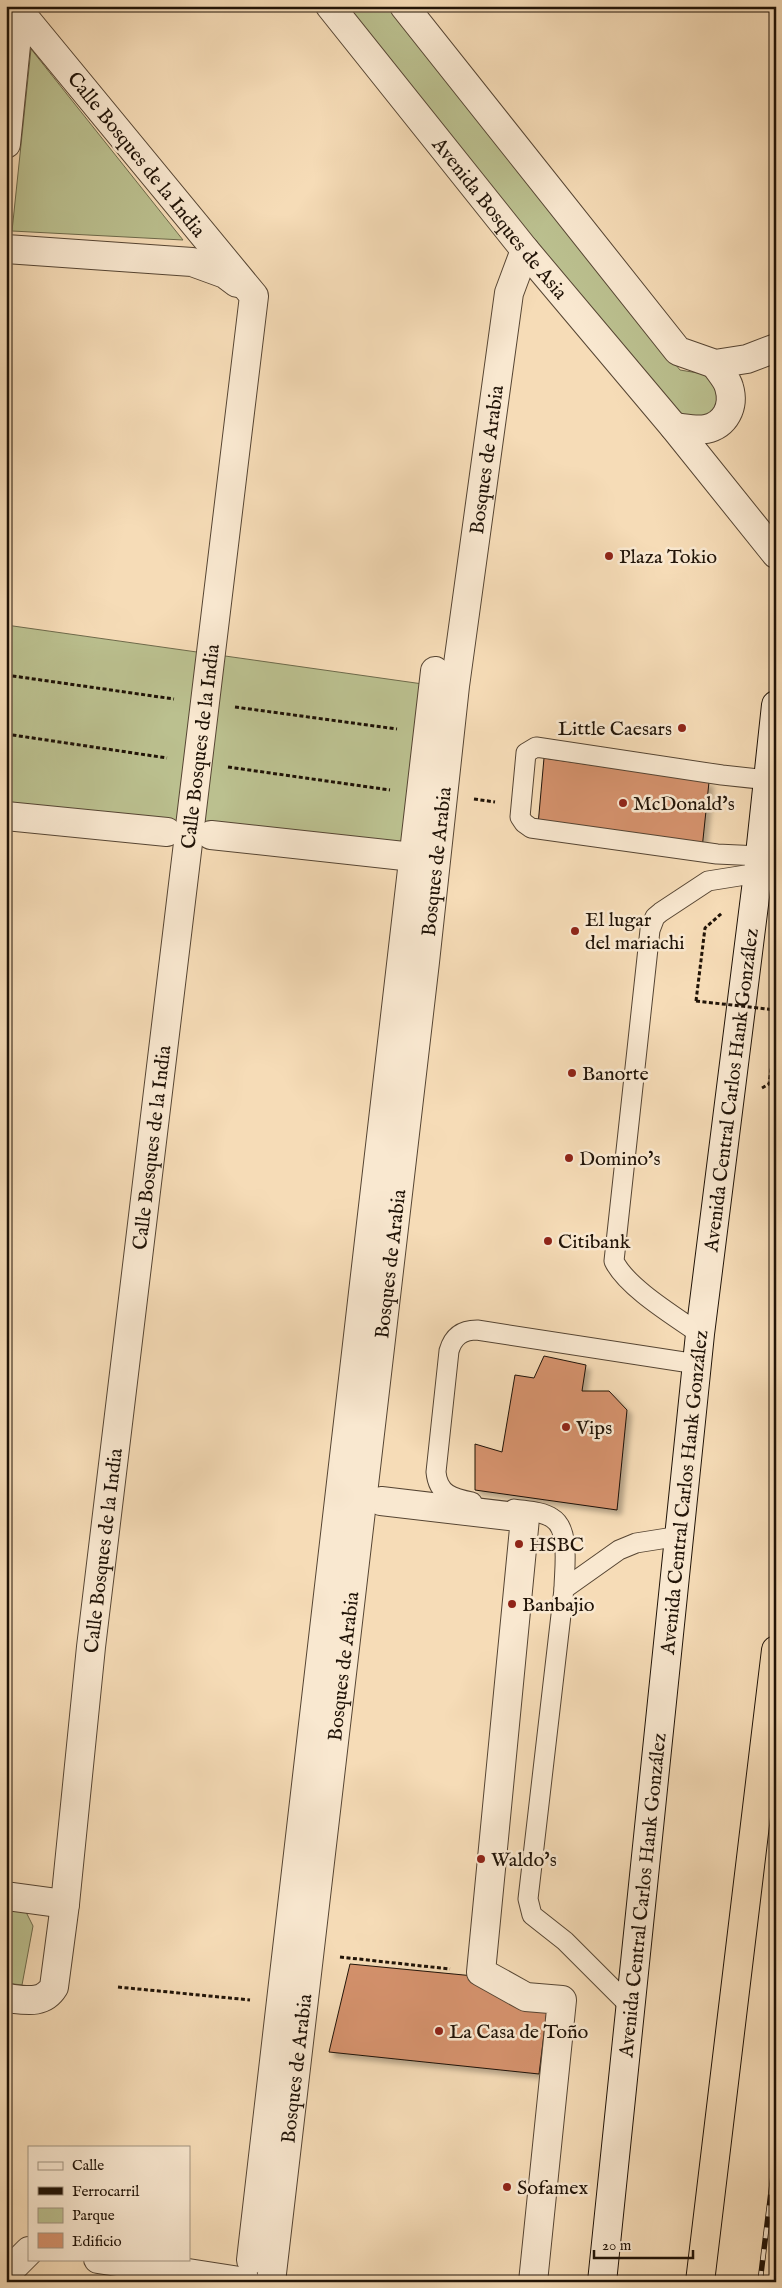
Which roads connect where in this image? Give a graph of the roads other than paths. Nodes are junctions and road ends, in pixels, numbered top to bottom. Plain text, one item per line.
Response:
1 (330, 6) edge
2 (404, 6) edge
3 (20, 9) edge
4 (6, 144) edge
5 (6, 250) edge
6 (525, 250) junction
7 (254, 296) junction
8 (776, 348) edge
9 (715, 364) junction
10 (674, 428) junction
11 (776, 554) edge
12 (435, 670) dead end
13 (776, 705) edge
14 (776, 753) edge
15 (768, 780) junction
16 (6, 816) edge
17 (167, 832) dead end
18 (211, 835) dead end
19 (413, 857) junction
20 (759, 865) junction
21 (700, 1334) junction
22 (697, 1364) junction
23 (381, 1501) dead end
24 (680, 1536) junction
25 (564, 1589) junction
26 (776, 1650) edge
27 (6, 1896) edge
28 (65, 1904) junction
29 (6, 1998) edge
30 (630, 2006) junction
31 (6, 2246) edge
32 (28, 2250) edge
33 (28, 2251) edge
34 (111, 2260) edge
35 (249, 2271) edge
36 (6, 2274) edge
37 (271, 2282) edge
38 (533, 2282) edge
39 (602, 2282) edge
40 (700, 2282) edge

1 - 6 street, Avenida Bosques de Asia
2 - 9 street
3 - 4 street
3 - 7 street, Calle Bosques de la India
5 - 7 street, Calle Bosques de la India
6 - 10 street, Avenida Bosques de Asia
6 - 37 street, Bosques de Arabia
7 - 28 street, Calle Bosques de la India
8 - 9 street
9 - 10 street
10 - 11 street, Avenida Bosques de Asia
12 - 19 street
13 - 15 street, Avenida Central Carlos Hank González
14 - 15 street
15 - 20 street, Avenida Central Carlos Hank González
15 - 20 lane
16 - 17 street
18 - 19 street
19 - 35 street
20 - 21 street, Avenida Central Carlos Hank González
20 - 21 lane
21 - 22 street, Avenida Central Carlos Hank González
22 - 24 street, Avenida Central Carlos Hank González
22 - 25 lane
23 - 38 street
24 - 25 lane
24 - 30 street, Avenida Central Carlos Hank González
25 - 30 lane
26 - 40 highway
27 - 28 street
28 - 29 street, Calle Bosques de la India
30 - 39 street, Avenida Central Carlos Hank González
31 - 32 street
33 - 36 street
34 - 35 street

